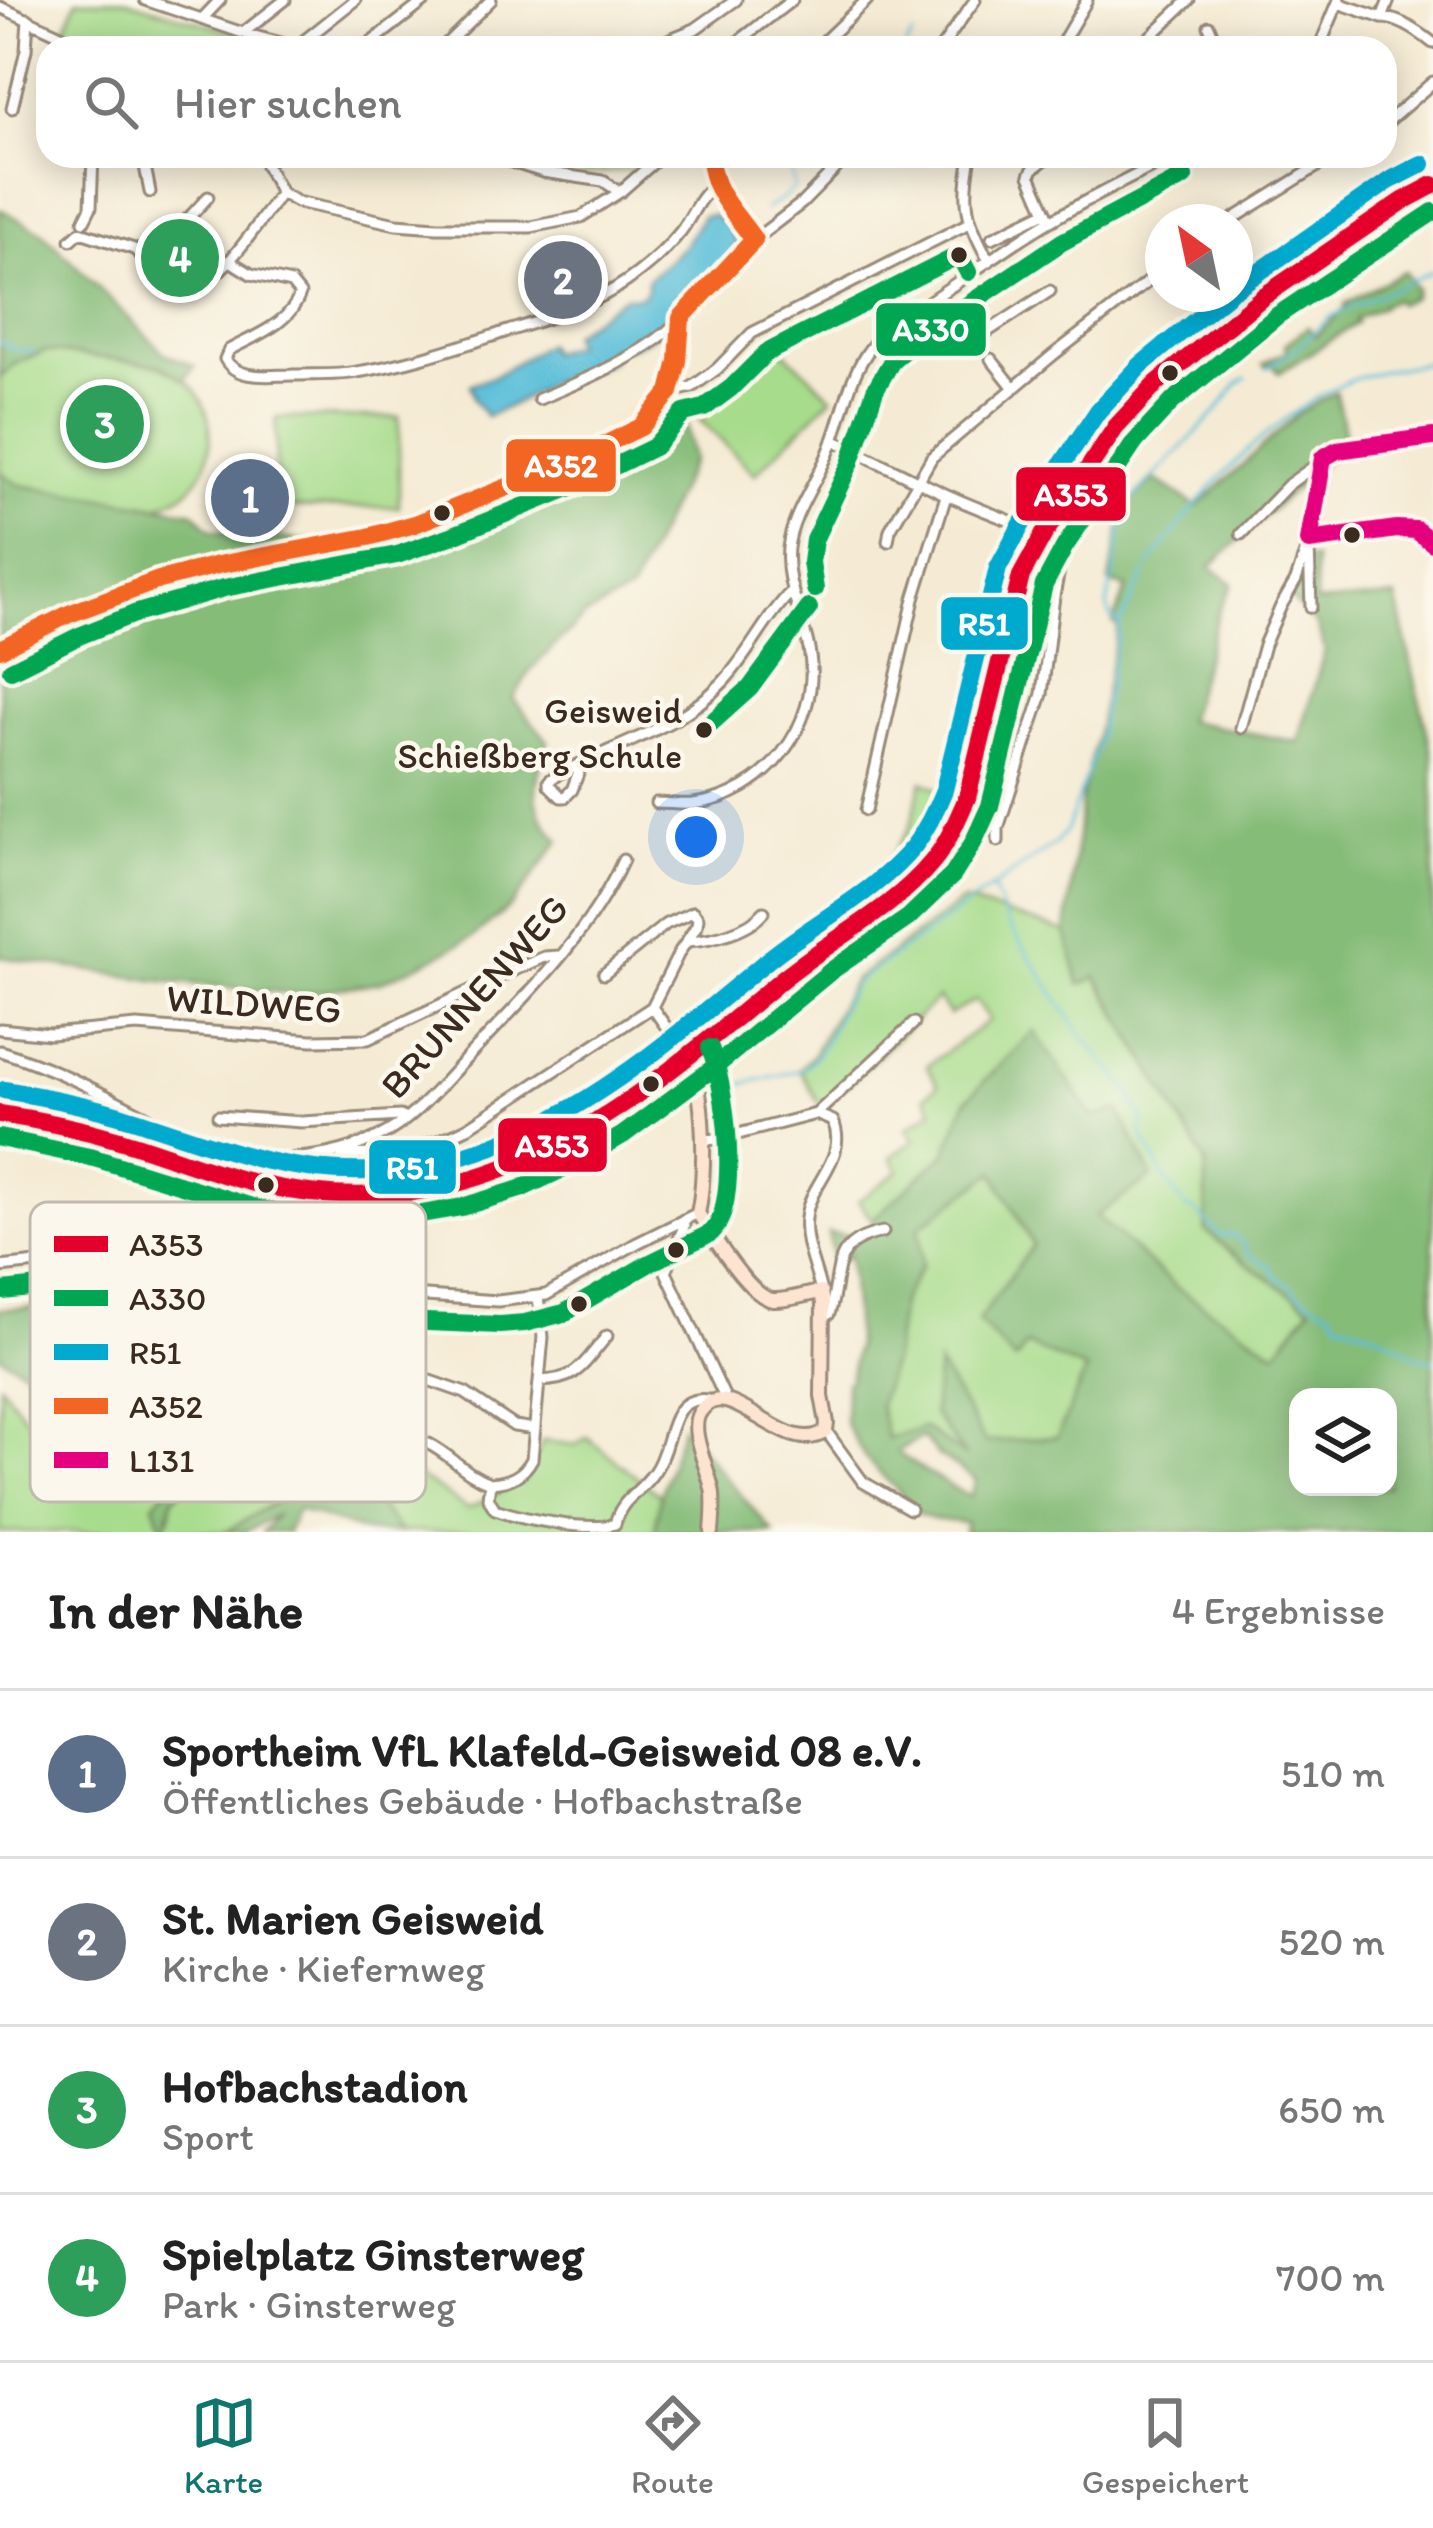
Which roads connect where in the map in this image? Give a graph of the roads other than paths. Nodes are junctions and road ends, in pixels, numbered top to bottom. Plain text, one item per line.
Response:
1 (17, 0) edge
2 (145, 0) edge
3 (220, 0) edge
4 (285, 0) edge
5 (355, 0) edge
6 (427, 0) edge
7 (491, 0) edge
8 (736, 0) edge
9 (792, 0) edge
10 (867, 0) edge
11 (975, 0) edge
12 (1087, 0) edge
13 (1189, 0) edge
14 (1389, 0) edge
15 (1338, 2) edge
16 (160, 3) edge
17 (0, 7) edge
18 (1382, 18) junction
19 (28, 19) junction
20 (202, 19) junction
21 (1209, 26) dead end
22 (243, 33) junction
23 (64, 36) edge
24 (254, 36) edge
25 (312, 36) edge
26 (380, 36) edge
27 (454, 36) edge
28 (678, 36) edge
29 (746, 36) edge
30 (830, 36) edge
31 (950, 36) edge
32 (1066, 36) edge
33 (1151, 36) edge
34 (1213, 36) edge
35 (1324, 36) edge
36 (1433, 43) edge
37 (1433, 82) edge
38 (12, 108) dead end
39 (1397, 114) edge
40 (93, 168) edge
41 (145, 168) edge
42 (267, 168) edge
43 (530, 168) edge
44 (647, 168) edge
45 (710, 168) edge
46 (836, 168) edge
47 (969, 168) edge
48 (1034, 168) edge
49 (1148, 168) edge
50 (1315, 168) edge
51 (1433, 185) edge
52 (713, 187) junction
53 (150, 192) dead end
54 (620, 192) junction
55 (281, 193) junction
56 (208, 197) dead end
57 (1253, 206) edge
58 (1047, 217) junction
59 (84, 221) dead end
60 (969, 223) junction
61 (992, 238) dead end
62 (71, 240) dead end
63 (754, 240) junction
64 (989, 260) junction
65 (230, 261) junction
66 (148, 262) junction
67 (1145, 284) edge
68 (1050, 291) dead end
69 (938, 296) junction
70 (681, 318) junction
71 (991, 358) dead end
72 (1014, 388) junction
73 (670, 392) junction
74 (538, 399) dead end
75 (1433, 437) edge
76 (833, 440) junction
77 (1323, 458) junction
78 (916, 480) junction
79 (946, 496) junction
80 (1044, 534) junction
81 (1241, 534) dead end
82 (888, 541) dead end
83 (1309, 542) junction
84 (1433, 543) edge
85 (791, 592) junction
86 (1311, 607) dead end
87 (0, 649) edge
88 (1241, 728) dead end
89 (582, 764) dead end
90 (656, 803) dead end
91 (866, 810) dead end
92 (998, 841) dead end
93 (617, 867) dead end
94 (764, 912) dead end
95 (687, 941) junction
96 (559, 956) junction
97 (604, 974) dead end
98 (652, 1007) junction
99 (914, 1023) dead end
100 (0, 1029) edge
101 (0, 1051) edge
102 (688, 1058) junction
103 (0, 1114) edge
104 (816, 1114) junction
105 (218, 1115) dead end
106 (405, 1119) junction
107 (703, 1140) junction
108 (0, 1142) edge
109 (218, 1152) junction
110 (336, 1153) junction
111 (212, 1170) junction
112 (199, 1202) edge
113 (698, 1213) junction
114 (682, 1220) junction
115 (883, 1232) dead end
116 (30, 1264) edge
117 (0, 1267) edge
118 (821, 1292) junction
119 (426, 1296) edge
120 (538, 1297) junction
121 (824, 1317) junction
122 (607, 1336) dead end
123 (426, 1381) edge
124 (539, 1381) junction
125 (720, 1401) junction
126 (535, 1430) junction
127 (826, 1431) junction
128 (428, 1444) dead end
129 (490, 1483) junction
130 (910, 1510) dead end
131 (604, 1530) edge
132 (712, 1532) edge

1 - 17 street
2 - 16 street
3 - 20 street
4 - 22 street
5 - 25 street
6 - 26 street
7 - 27 street
8 - 28 street
9 - 29 street
10 - 30 street
11 - 31 street
12 - 32 street
13 - 33 street
14 - 18 street
15 - 18 street
15 - 35 street
16 - 20 street
17 - 19 street
18 - 36 street
19 - 23 street
19 - 38 street
20 - 22 street
21 - 34 street
22 - 24 street
37 - 39 street
40 - 59 street
41 - 53 street
42 - 55 street
43 - 54 street
44 - 54 street
45 - 52 street
46 - 63 street
47 - 60 street
48 - 58 street
49 - 58 street
50 - 57 street
51 - 80 main road
52 - 63 street
52 - 65 street
54 - 55 street
55 - 65 street
56 - 66 street
58 - 61 street
58 - 64 street
60 - 64 street
60 - 73 street
62 - 66 street
63 - 70 street
64 - 69 street
65 - 66 street
67 - 72 street
68 - 69 street
69 - 76 street
70 - 73 street
70 - 74 street
71 - 72 street
72 - 78 street
73 - 87 street
75 - 77 street
76 - 78 street
76 - 85 street
77 - 81 street
77 - 83 street
78 - 79 street
78 - 82 street
79 - 80 street
79 - 91 street
80 - 92 street
80 - 102 main road
83 - 84 street
83 - 86 street
83 - 88 street
85 - 89 street
85 - 90 street
93 - 96 street, BRUNNENWEG
94 - 95 street
95 - 97 street
95 - 98 street
96 - 100 street, WILDWEG
96 - 106 street, BRUNNENWEG
98 - 102 street
98 - 110 street
99 - 104 street
101 - 109 street
102 - 107 main road
102 - 111 main road
103 - 111 main road
104 - 107 street
104 - 118 street
105 - 106 street
106 - 110 street, BRUNNENWEG
107 - 113 main road
108 - 112 street
109 - 110 street, BRUNNENWEG
109 - 111 street
113 - 114 street
113 - 118 main road
114 - 120 street
114 - 125 street
115 - 121 street
116 - 117 street
118 - 121 main road
119 - 120 street
120 - 124 street
121 - 127 main road
122 - 124 street
123 - 126 street
124 - 126 street
125 - 127 main road
125 - 131 street
125 - 132 main road
126 - 129 street
127 - 130 street
128 - 129 street
129 - 131 street

